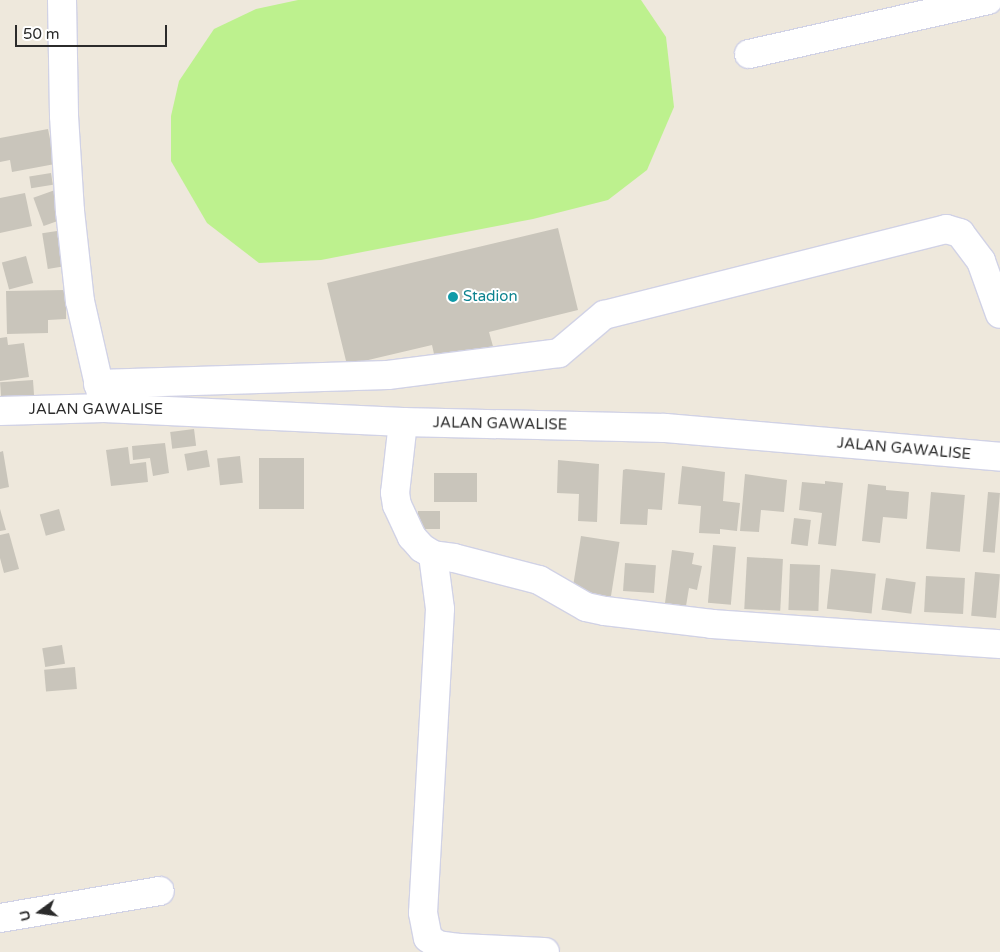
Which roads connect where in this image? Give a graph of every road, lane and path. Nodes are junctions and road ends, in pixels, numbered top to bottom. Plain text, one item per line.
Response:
1 (62, 0) edge
2 (988, 0) edge
3 (749, 54) dead end
4 (1000, 314) edge
5 (101, 396) junction
6 (0, 411) edge
7 (403, 422) junction
8 (1000, 456) edge
9 (433, 555) junction
10 (1000, 644) edge
11 (160, 891) dead end
12 (0, 918) edge
13 (545, 952) edge

1 - 5 street
2 - 3 street
4 - 5 street
5 - 6 street, JALAN GAWALISE
5 - 7 street, JALAN GAWALISE
7 - 8 street, JALAN GAWALISE
7 - 9 street
9 - 10 street
9 - 13 street
11 - 12 street

